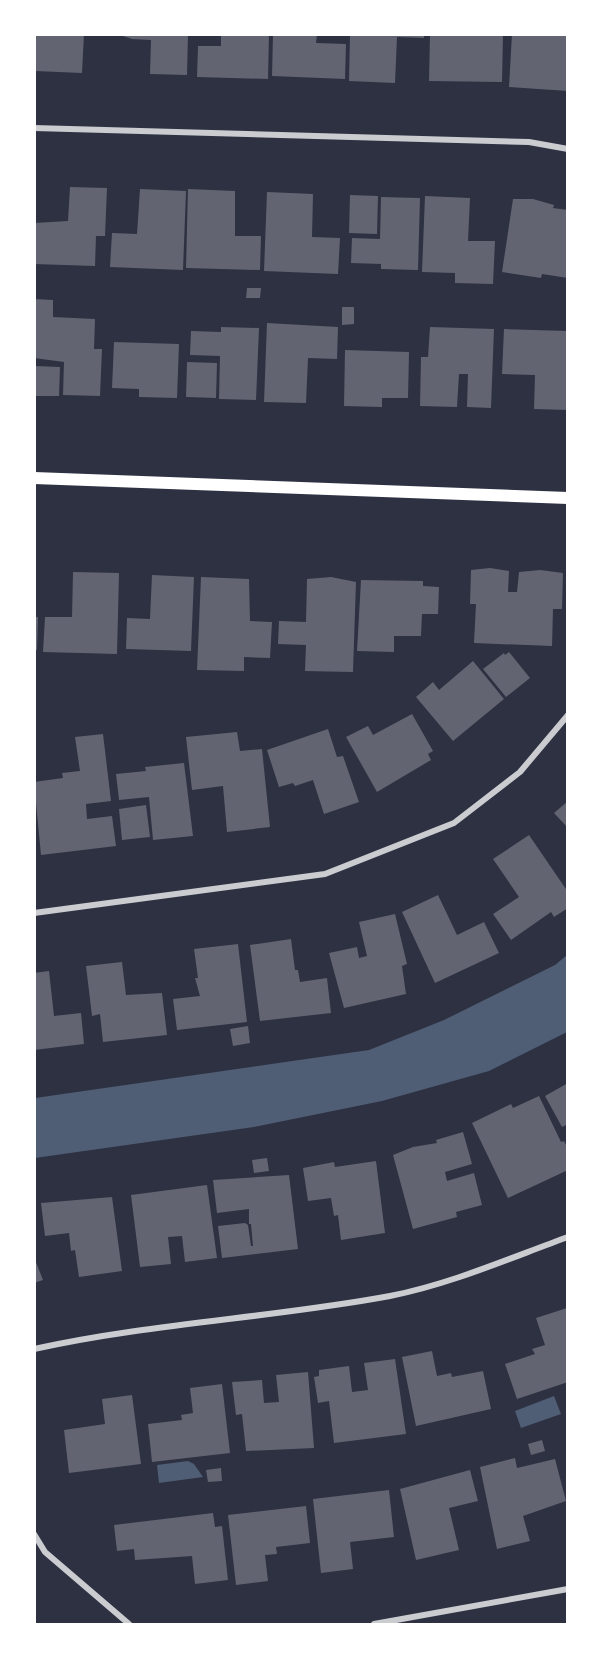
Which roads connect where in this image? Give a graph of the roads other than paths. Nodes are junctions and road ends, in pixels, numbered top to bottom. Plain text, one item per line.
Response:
1 (34, 128) edge
2 (567, 149) edge
3 (34, 478) edge
4 (567, 498) edge
5 (567, 715) edge
6 (34, 913) edge
7 (567, 1237) edge
8 (34, 1349) edge
9 (34, 1534) edge
10 (567, 1589) edge
11 (129, 1624) edge
12 (374, 1624) edge

1 - 2 street
3 - 4 main road
5 - 6 street
7 - 8 street
9 - 11 street
10 - 12 street

